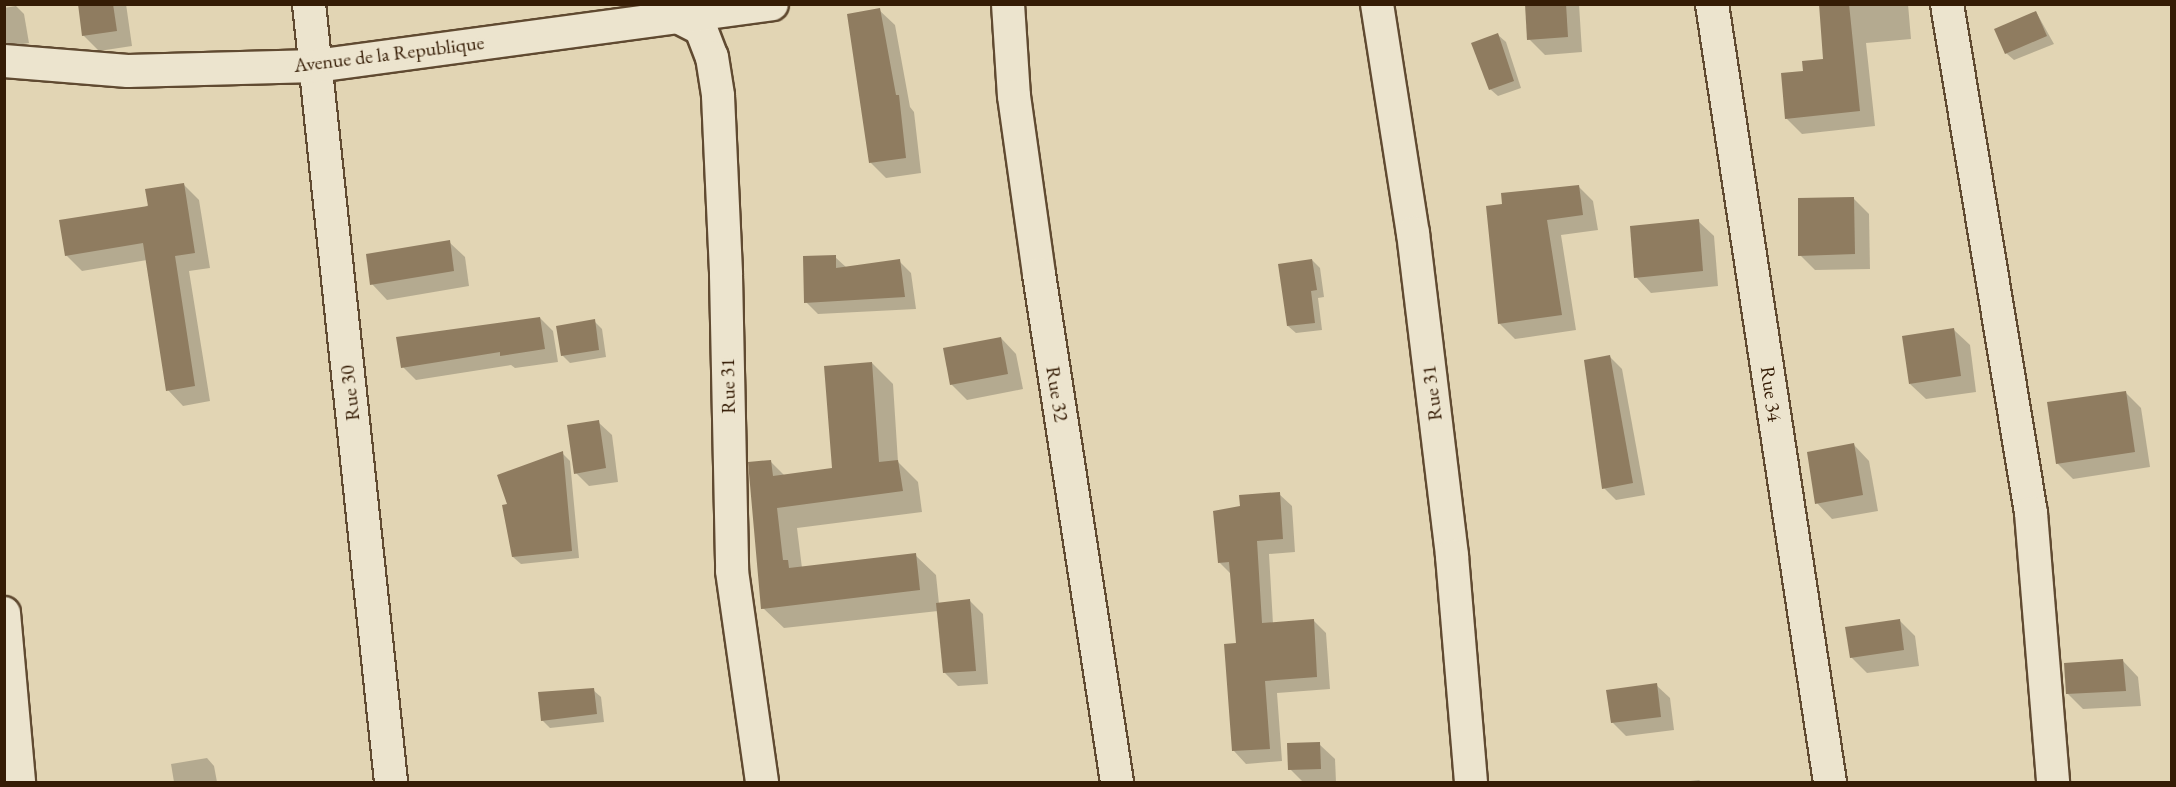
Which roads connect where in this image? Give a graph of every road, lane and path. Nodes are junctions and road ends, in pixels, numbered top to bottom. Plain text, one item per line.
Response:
1 (309, 4) edge
2 (772, 4) edge
3 (1008, 4) edge
4 (1377, 4) edge
5 (1712, 4) edge
6 (1947, 4) edge
7 (675, 10) edge
8 (4, 61) edge
9 (316, 66) junction
10 (4, 613) edge
11 (19, 783) edge
12 (391, 783) edge
13 (762, 783) edge
14 (1117, 783) edge
15 (1471, 783) edge
16 (1830, 783) edge
17 (2053, 783) edge

1 - 9 street, Rue 30
2 - 7 street, Avenue de la Republique
3 - 14 street, Rue 32
4 - 15 street, Rue 31
5 - 16 street, Rue 34
6 - 17 street
7 - 9 street, Avenue de la Republique
7 - 13 street, Rue 31
8 - 9 street, Avenue de la Republique
9 - 12 street, Rue 30
10 - 11 street

